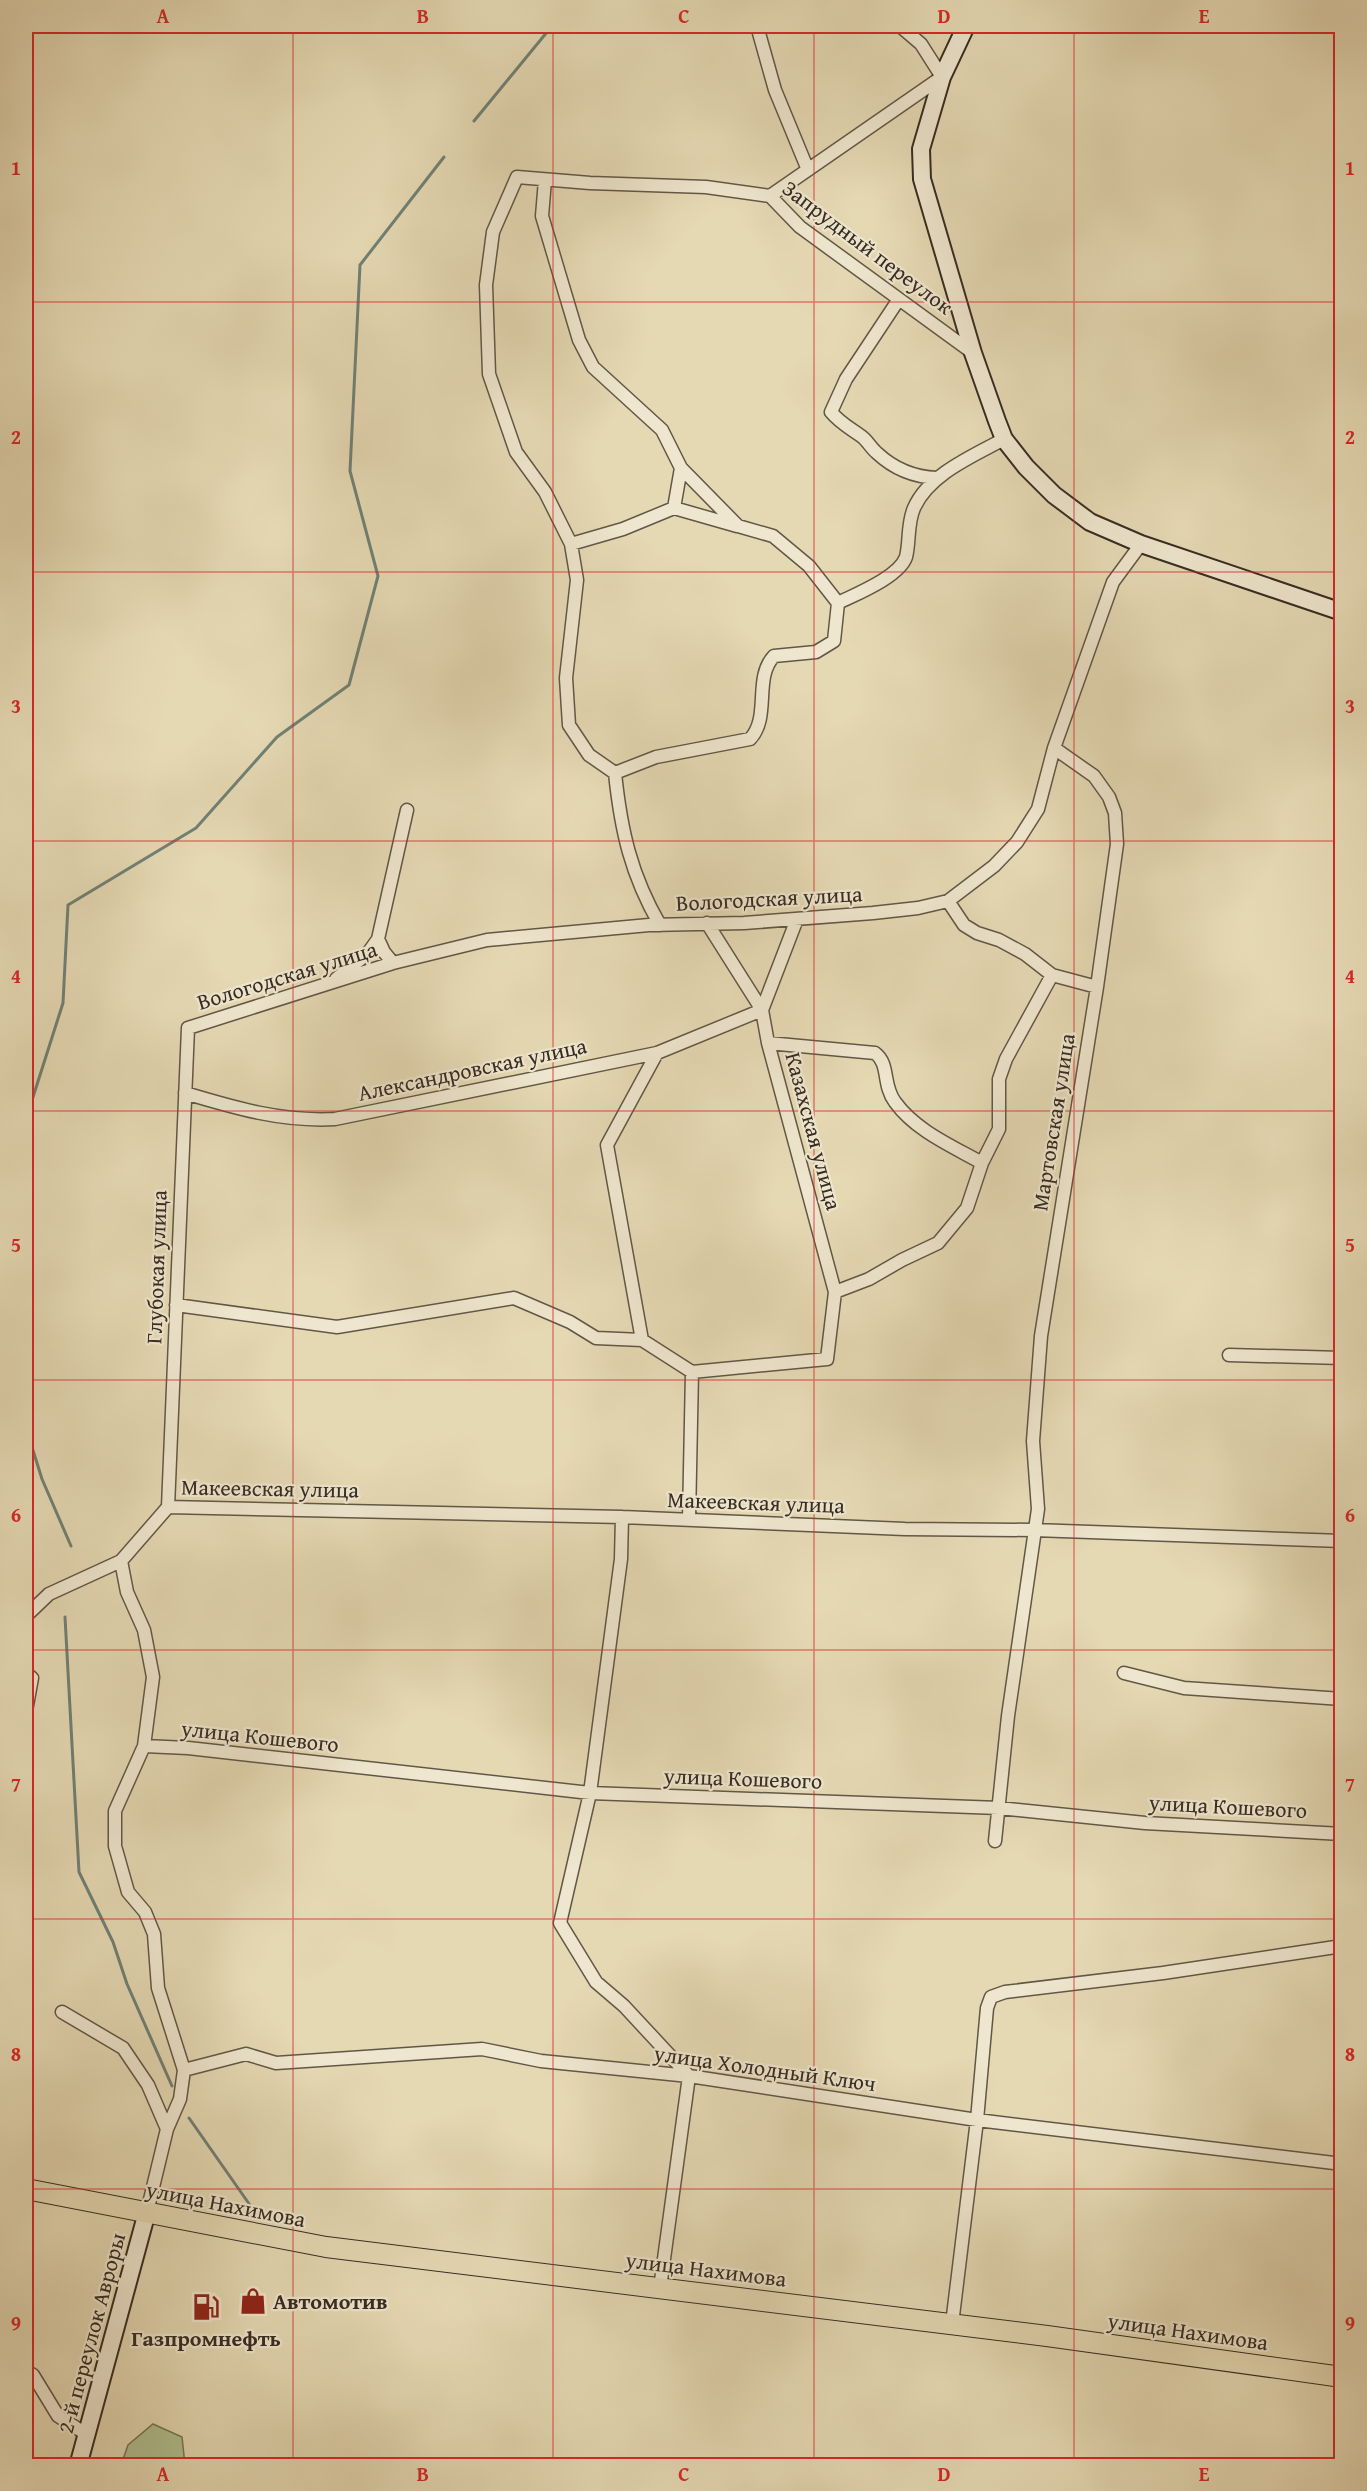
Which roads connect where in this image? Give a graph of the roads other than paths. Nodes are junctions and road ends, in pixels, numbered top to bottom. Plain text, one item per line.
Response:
1 (757, 26) edge
2 (900, 26) edge
3 (966, 26) edge
4 (942, 77) junction
5 (808, 170) junction
6 (544, 180) junction
7 (770, 196) junction
8 (898, 299) junction
9 (973, 353) junction
10 (1004, 439) junction
11 (681, 468) junction
12 (937, 478) junction
13 (674, 508) junction
14 (738, 526) junction
15 (571, 544) junction
16 (1141, 544) junction
17 (838, 603) junction
18 (1341, 612) edge
19 (1054, 748) junction
20 (615, 773) junction
21 (407, 810) dead end
22 (948, 901) junction
23 (797, 919) junction
24 (707, 923) junction
25 (660, 925) junction
26 (378, 939) junction
27 (393, 963) junction
28 (1052, 975) junction
29 (329, 984) junction
30 (1097, 987) junction
31 (762, 1010) junction
32 (188, 1028) joint
33 (768, 1043) junction
34 (657, 1053) junction
35 (185, 1093) junction
36 (982, 1163) junction
37 (835, 1292) junction
38 (176, 1305) junction
39 (642, 1340) junction
40 (1229, 1355) dead end
41 (1341, 1358) edge
42 (692, 1372) junction
43 (168, 1507) junction
44 (622, 1517) junction
45 (689, 1519) junction
46 (1034, 1530) junction
47 (1341, 1541) edge
48 (121, 1561) junction
49 (26, 1616) edge
50 (26, 1673) edge
51 (1124, 1673) dead end
52 (1341, 1699) edge
53 (26, 1711) edge
54 (144, 1746) junction
55 (590, 1793) junction
56 (999, 1808) junction
57 (1341, 1834) edge
58 (995, 1841) dead end
59 (1341, 1946) edge
60 (62, 2012) dead end
61 (184, 2070) junction
62 (688, 2076) junction
63 (977, 2120) junction
64 (167, 2129) junction
65 (1341, 2164) edge
66 (26, 2189) edge
67 (147, 2212) junction
68 (660, 2288) junction
69 (952, 2324) junction
70 (26, 2372) edge
71 (1341, 2377) edge
72 (86, 2434) junction
73 (78, 2466) edge

1 - 5 street
2 - 4 street
3 - 4 main road
4 - 5 street
4 - 9 main road
5 - 7 street
6 - 7 street, Запрудный переулок
6 - 11 street
6 - 15 street, Запрудный переулок
7 - 8 street, Запрудный переулок
8 - 9 street, Запрудный переулок
8 - 12 street
9 - 10 main road
10 - 12 street
10 - 16 main road
11 - 13 street
11 - 14 street
12 - 17 street
13 - 14 street
13 - 15 street
14 - 17 street
15 - 20 street
16 - 18 main road
16 - 19 street, Вологодская улица
17 - 20 street
19 - 22 street, Вологодская улица
19 - 30 street, Мартовская улица
20 - 25 street
21 - 26 street
22 - 23 street, Вологодская улица
22 - 28 street
23 - 24 street, Вологодская улица
23 - 31 street
24 - 25 street, Вологодская улица
24 - 31 street
25 - 27 street, Вологодская улица
26 - 27 street
26 - 29 street
27 - 29 street, Вологодская улица
28 - 30 street
28 - 36 street
29 - 32 street, Вологодская улица
30 - 46 street, Мартовская улица
31 - 33 street, Казахская улица
31 - 34 street, Александровская улица
32 - 35 street, Глубокая улица
33 - 36 street
33 - 37 street, Казахская улица
34 - 35 street, Александровская улица
34 - 39 street
35 - 38 street, Глубокая улица
36 - 37 street
37 - 42 street, Казахская улица
38 - 39 street
38 - 43 street, Глубокая улица
39 - 42 street
40 - 41 street
42 - 45 street
43 - 44 street, Макеевская улица
43 - 48 street
44 - 45 street, Макеевская улица
44 - 55 street
45 - 46 street, Макеевская улица
46 - 47 street, Макеевская улица
46 - 56 street, Мартовская улица
48 - 49 street
48 - 54 street
50 - 53 street
51 - 52 street
54 - 55 street, улица Кошевого
54 - 61 street
55 - 56 street, улица Кошевого
55 - 62 street
56 - 57 street, улица Кошевого
56 - 58 street, Мартовская улица
59 - 63 street
60 - 64 street
61 - 62 street, улица Холодный Ключ
61 - 64 street
62 - 63 street, улица Холодный Ключ
62 - 68 street
63 - 65 street, улица Холодный Ключ
63 - 69 street
64 - 67 street
66 - 67 main road, улица Нахимова
67 - 68 main road, улица Нахимова
67 - 72 main road, 2-й переулок Авроры
68 - 69 main road, улица Нахимова
69 - 71 main road, улица Нахимова
70 - 72 street
72 - 73 main road, 2-й переулок Авроры

